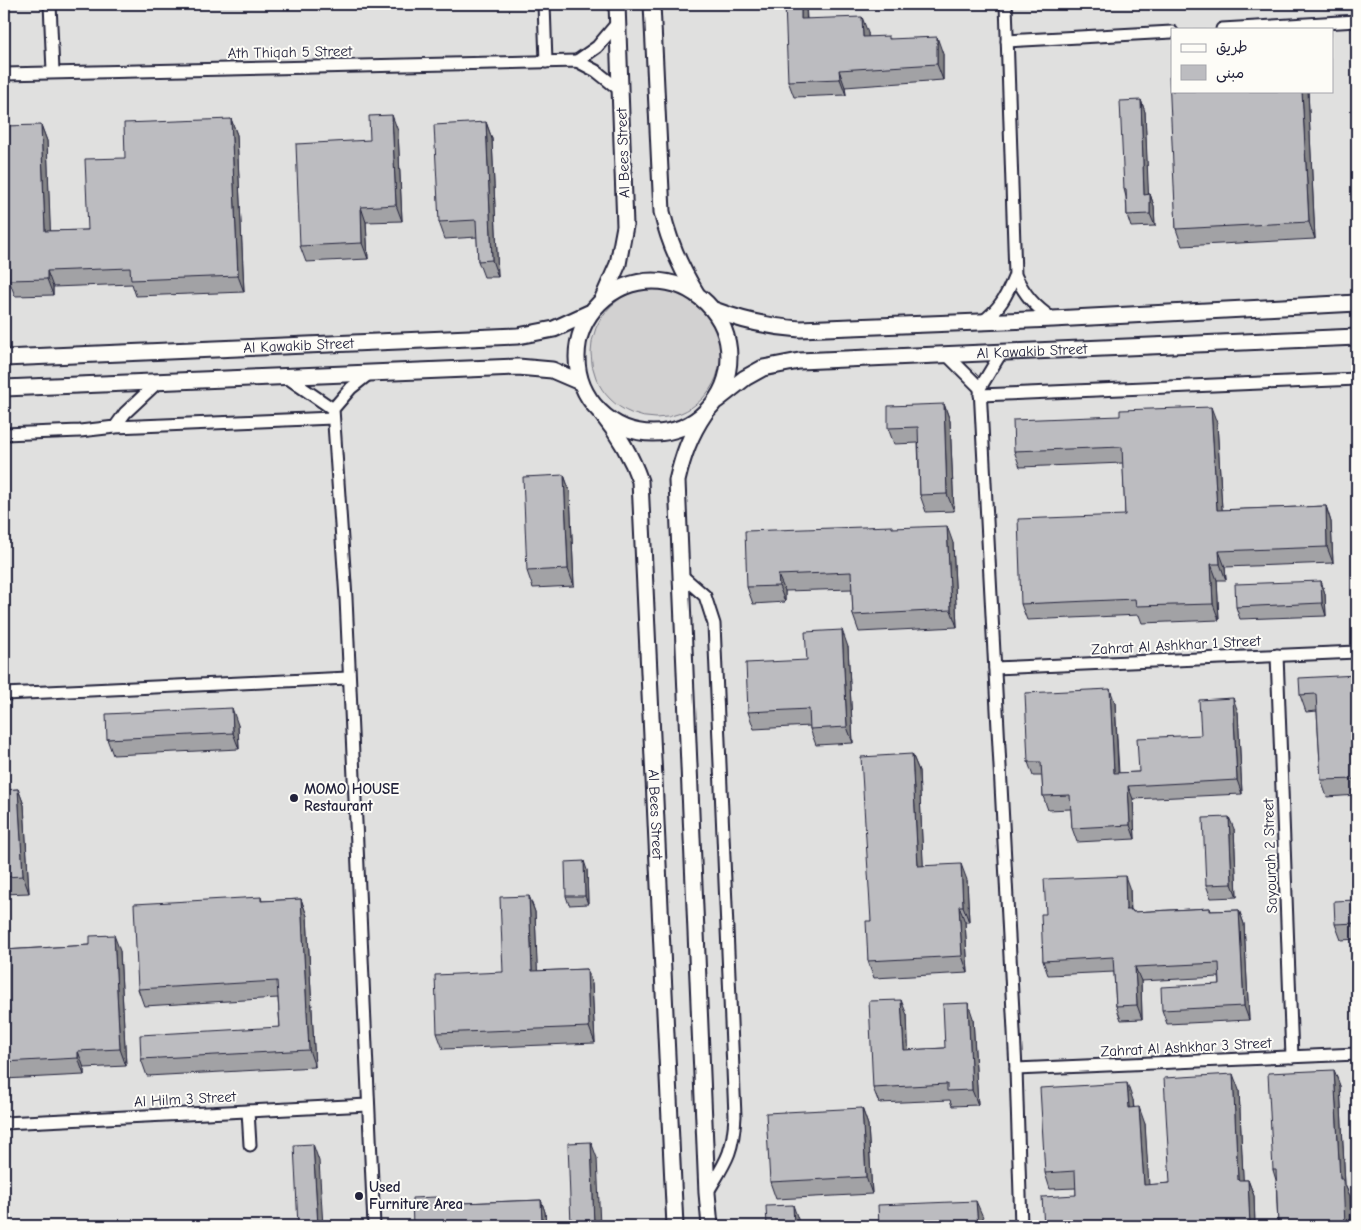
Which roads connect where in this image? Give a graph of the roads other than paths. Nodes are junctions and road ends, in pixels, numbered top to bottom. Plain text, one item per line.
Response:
1 (50, 4) edge
2 (544, 4) edge
3 (617, 4) edge
4 (652, 4) edge
5 (1006, 4) edge
6 (1357, 21) edge
7 (618, 22) junction
8 (1239, 28) edge
9 (1171, 32) edge
10 (1006, 41) junction
11 (577, 61) junction
12 (546, 62) junction
13 (53, 71) junction
14 (4, 74) edge
15 (621, 91) junction
16 (1016, 275) junction
17 (696, 293) junction
18 (602, 299) junction
19 (1357, 303) edge
20 (714, 310) junction
21 (590, 313) junction
22 (1052, 319) junction
23 (982, 322) junction
24 (1357, 337) edge
25 (1000, 353) junction
26 (947, 355) junction
27 (4, 358) edge
28 (370, 372) junction
29 (288, 378) junction
30 (1357, 379) edge
31 (158, 382) junction
32 (580, 382) junction
33 (4, 388) edge
34 (980, 392) junction
35 (717, 400) junction
36 (705, 413) junction
37 (333, 414) junction
38 (602, 414) junction
39 (115, 426) junction
40 (4, 434) edge
41 (681, 575) junction
42 (1357, 652) edge
43 (1277, 655) junction
44 (995, 668) junction
45 (348, 678) junction
46 (4, 694) edge
47 (1357, 1054) edge
48 (1292, 1057) junction
49 (1016, 1070) junction
50 (368, 1105) junction
51 (248, 1111) junction
52 (4, 1123) edge
53 (250, 1145) dead end
54 (707, 1193) junction
55 (374, 1226) edge
56 (675, 1226) edge
57 (710, 1226) edge
58 (1021, 1226) edge

1 - 13 street
2 - 12 street
3 - 7 street, Al Bees Street
4 - 17 street
5 - 10 street
6 - 8 street
7 - 11 street
7 - 15 street, Al Bees Street
9 - 10 street
10 - 16 street
11 - 12 street, Ath Thiqah 5 Street
11 - 15 street
12 - 13 street, Ath Thiqah 5 Street
13 - 14 street, Ath Thiqah 5 Street
15 - 18 street, Al Bees Street
16 - 22 street
16 - 23 street
17 - 18 street
17 - 20 street
18 - 21 street
19 - 22 street, Al Kawakib Street
20 - 23 street, Al Kawakib Street
20 - 35 street
21 - 27 street, Al Kawakib Street
21 - 32 street
22 - 23 street, Al Kawakib Street
24 - 25 street, Al Kawakib Street
25 - 26 street, Al Kawakib Street
25 - 34 street
26 - 34 street
26 - 35 street, Al Kawakib Street
28 - 29 street, Al Kawakib Street
28 - 32 street, Al Kawakib Street
28 - 37 street
29 - 31 street, Al Kawakib Street
29 - 37 street
30 - 34 street
31 - 33 street, Al Kawakib Street
31 - 39 street
32 - 38 street
34 - 44 street
35 - 36 street
36 - 38 street
36 - 41 street
37 - 39 street
37 - 45 street
38 - 56 street, Al Bees Street
39 - 40 street
41 - 54 street
41 - 54 street
42 - 43 street, Zahrat Al Ashkhar 1 Street
43 - 44 street, Zahrat Al Ashkhar 1 Street
43 - 48 street, Sayourah 2 Street
44 - 49 street
45 - 46 street
45 - 50 street
47 - 48 street, Zahrat Al Ashkhar 3 Street
48 - 49 street, Zahrat Al Ashkhar 3 Street
49 - 58 street
50 - 51 street, Al Hilm 3 Street
50 - 55 street
51 - 52 street, Al Hilm 3 Street
51 - 53 street
54 - 57 street

